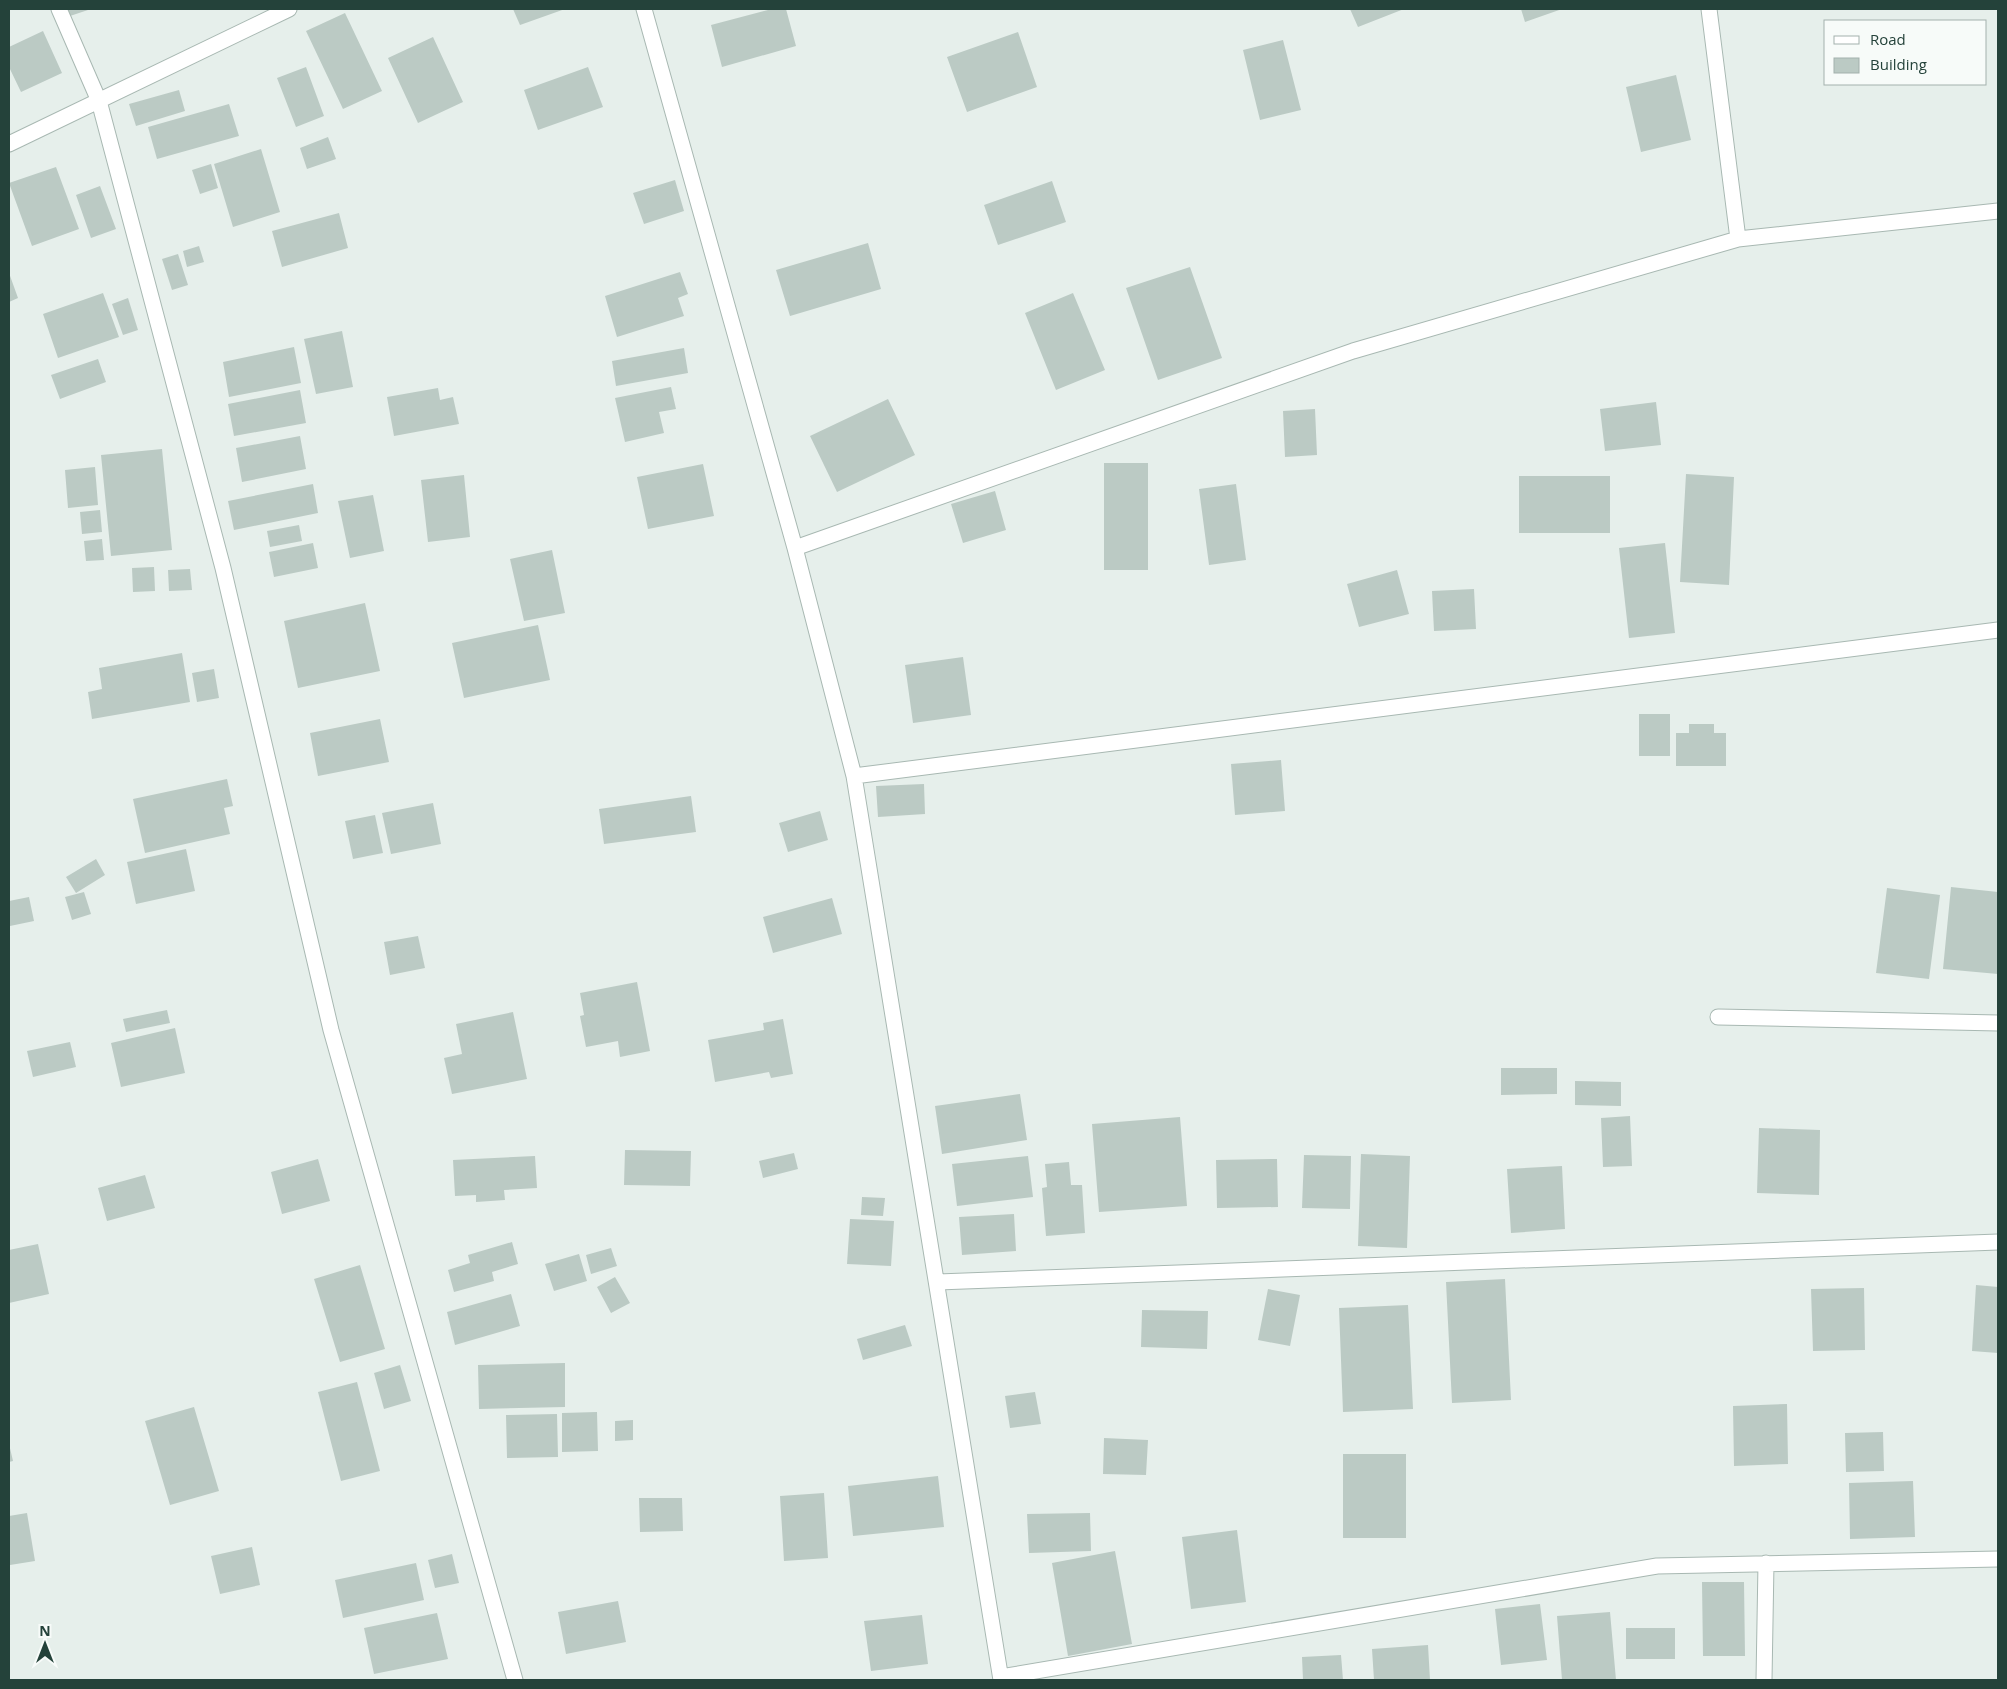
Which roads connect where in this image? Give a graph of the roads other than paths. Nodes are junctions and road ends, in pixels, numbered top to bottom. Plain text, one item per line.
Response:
1 (59, 9) edge
2 (289, 9) edge
3 (644, 9) edge
4 (1709, 9) edge
5 (99, 101) junction
6 (9, 144) edge
7 (1998, 211) edge
8 (1738, 240) junction
9 (794, 548) junction
10 (1998, 630) edge
11 (854, 776) junction
12 (1718, 1017) dead end
13 (1998, 1023) edge
14 (1998, 1242) edge
15 (938, 1282) junction
16 (1998, 1559) edge
17 (1766, 1563) junction
18 (1001, 1679) edge
19 (514, 1680) edge
20 (1764, 1680) edge

1 - 5 street
2 - 5 street
3 - 9 street
4 - 8 street
5 - 6 street
5 - 19 street
7 - 8 street
8 - 9 street
9 - 11 street
10 - 11 street
11 - 15 street
12 - 13 street
14 - 15 street
15 - 18 street
16 - 17 street
17 - 18 street
17 - 20 street

